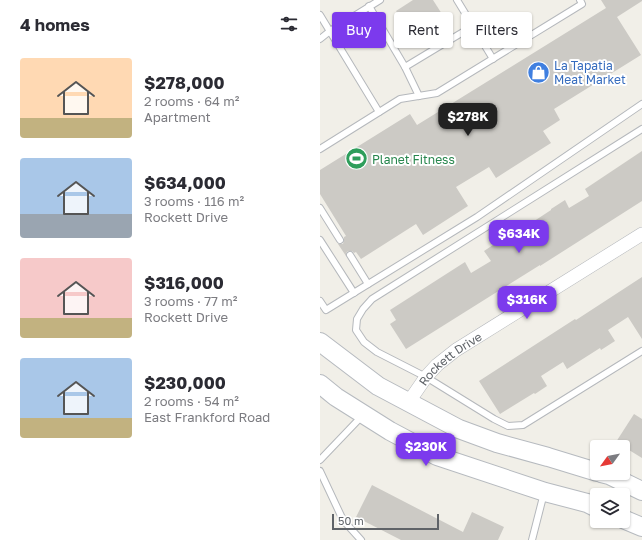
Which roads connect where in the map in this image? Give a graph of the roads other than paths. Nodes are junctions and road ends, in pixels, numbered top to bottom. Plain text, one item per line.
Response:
1 (380, 0) edge
2 (457, 0) edge
3 (580, 0) edge
4 (369, 6) junction
5 (464, 12) edge
6 (320, 16) edge
7 (330, 31) junction
8 (461, 33) edge
9 (320, 39) edge
10 (486, 48) edge
11 (493, 59) junction
12 (405, 67) junction
13 (419, 96) junction
14 (642, 104) edge
15 (379, 112) junction
16 (642, 130) edge
17 (320, 149) edge
18 (320, 208) edge
19 (642, 234) edge
20 (320, 240) edge
21 (340, 240) dead end
22 (350, 255) dead end
23 (368, 284) junction
24 (354, 293) junction
25 (320, 301) edge
26 (323, 311) edge
27 (320, 342) edge
28 (642, 351) edge
29 (426, 377) junction
30 (320, 384) edge
31 (408, 403) junction
32 (364, 414) junction
33 (320, 460) edge
34 (320, 470) edge
35 (590, 470) edge
36 (619, 480) edge
37 (642, 491) edge
38 (545, 492) junction
39 (590, 505) edge
40 (630, 522) edge
41 (642, 527) edge
42 (361, 540) edge
43 (532, 540) edge

1 - 4 lane
2 - 5 lane
3 - 11 lane
4 - 7 lane
4 - 12 lane
6 - 7 lane
7 - 9 lane
7 - 15 lane
8 - 12 lane
10 - 11 lane
11 - 13 lane
12 - 13 lane
13 - 15 lane
14 - 23 lane
15 - 17 lane
16 - 29 lane
18 - 21 lane
19 - 29 street, Rockett Drive
20 - 24 lane
22 - 23 lane
23 - 24 lane
24 - 26 lane
25 - 26 lane
27 - 31 main road
28 - 29 lane
29 - 31 street, Rockett Drive
30 - 32 main road
31 - 35 main road
32 - 33 lane
32 - 38 main road
34 - 42 lane
36 - 37 main road
38 - 39 main road
38 - 43 lane
40 - 41 main road

